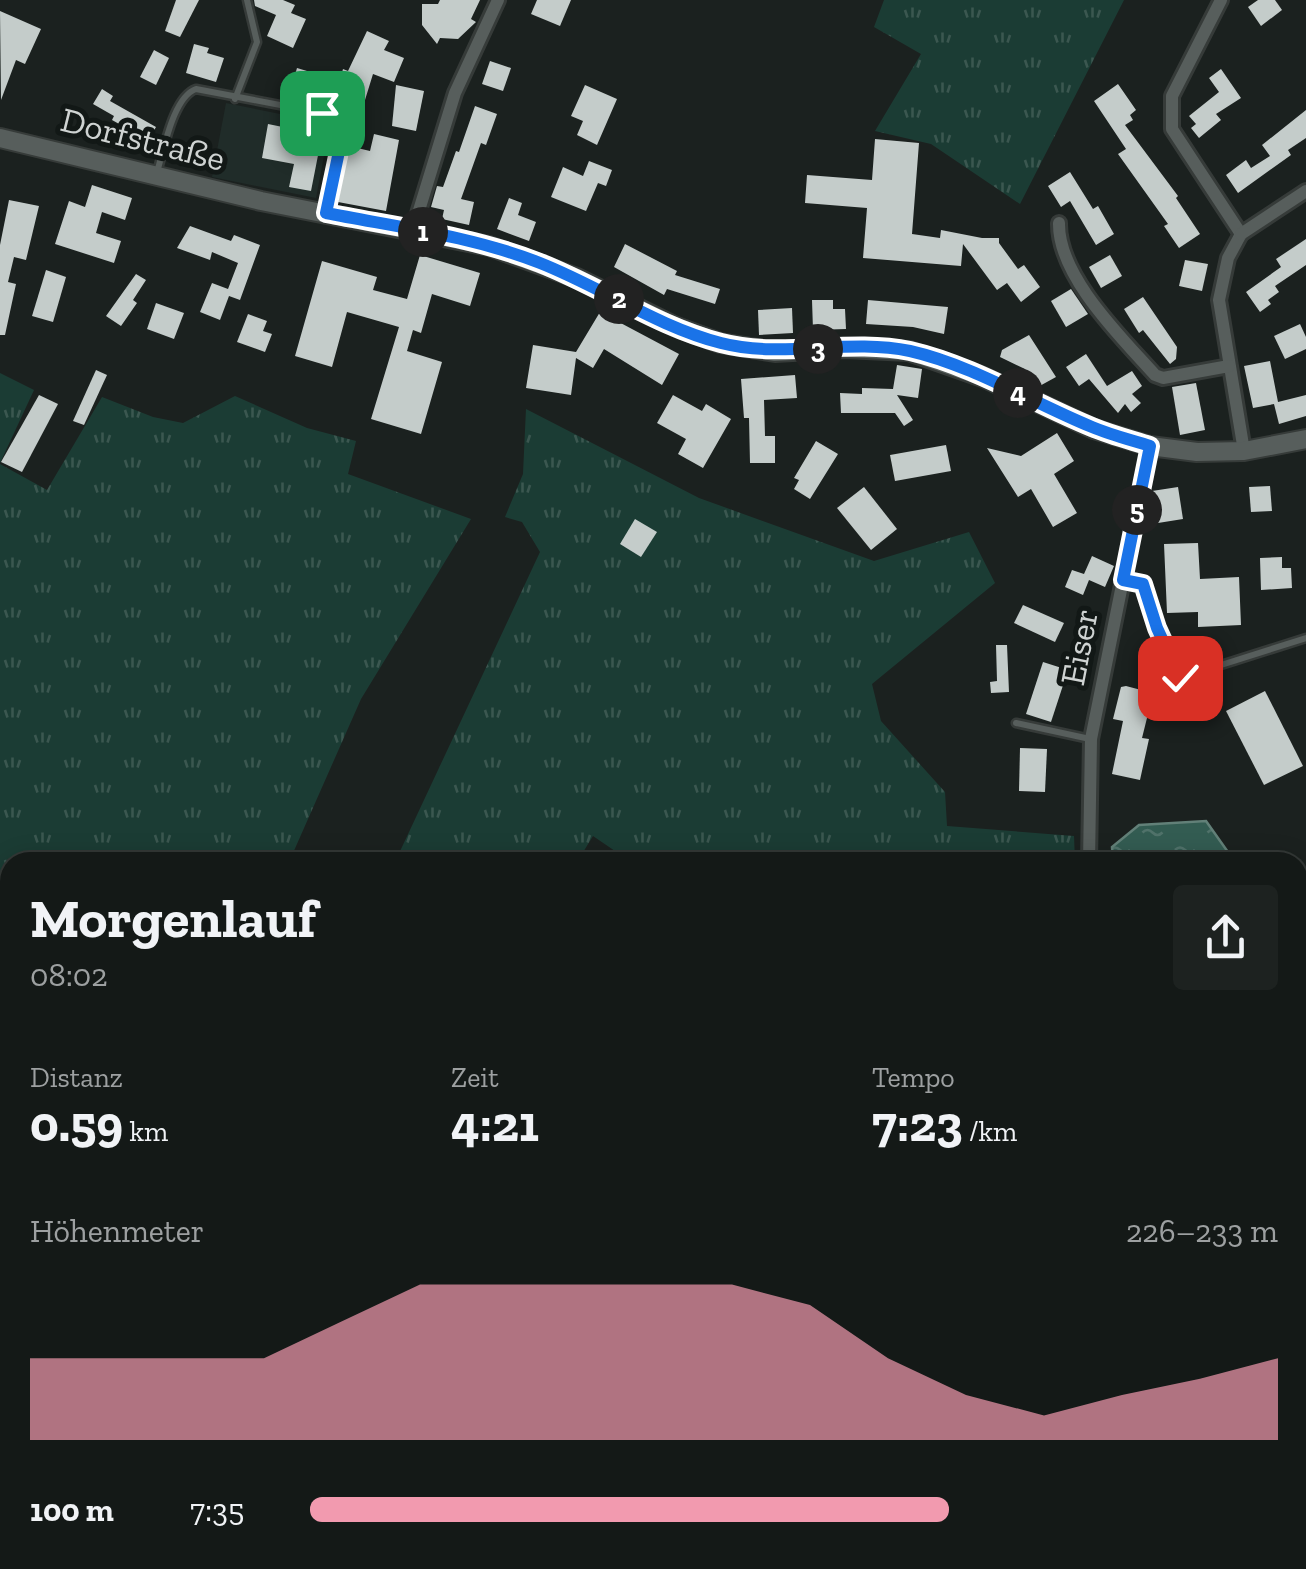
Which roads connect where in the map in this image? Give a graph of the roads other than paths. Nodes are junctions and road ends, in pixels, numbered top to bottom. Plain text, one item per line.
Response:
1 (246, 0) edge
2 (498, 0) edge
3 (1221, 0) edge
4 (235, 98) junction
5 (0, 138) edge
6 (156, 177) junction
7 (1306, 192) edge
8 (326, 213) junction
9 (1059, 223) dead end
10 (413, 230) junction
11 (1241, 234) junction
12 (1229, 366) junction
13 (1306, 440) edge
14 (1150, 446) junction
15 (1244, 450) junction
16 (1123, 580) junction
17 (1306, 638) edge
18 (1180, 678) junction
19 (1194, 707) dead end
20 (1016, 723) dead end
21 (1091, 739) junction
22 (1089, 852) edge

1 - 4 lane
2 - 10 street
3 - 11 street
4 - 6 lane
4 - 8 lane
5 - 6 main road, Dorfstraße
6 - 8 main road, Dorfstraße
7 - 11 street
8 - 10 main road, Dorfstraße
9 - 12 street
10 - 14 main road, Dorfstraße
11 - 12 street
12 - 15 street
13 - 15 main road, Dorfstraße
14 - 15 main road, Dorfstraße
14 - 16 street, Eiser
16 - 18 lane
16 - 21 street, Eiser
17 - 18 lane
18 - 19 lane
20 - 21 lane
21 - 22 street, Eiser

